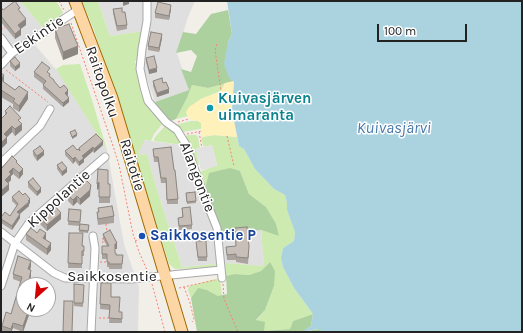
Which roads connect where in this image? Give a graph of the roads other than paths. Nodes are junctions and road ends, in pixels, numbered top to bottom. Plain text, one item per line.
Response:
1 (147, 1) edge
2 (77, 5) edge
3 (1, 38) edge
4 (12, 53) junction
5 (1, 65) edge
6 (50, 109) road end
7 (105, 157) dead end
8 (1, 163) edge
9 (1, 232) edge
10 (93, 236) dead end
11 (16, 243) junction
12 (221, 270) junction
13 (166, 277) junction
14 (222, 278) road end
15 (93, 279) junction
16 (1, 286) edge
17 (92, 332) edge
18 (182, 332) edge

1 - 12 street, Alangontie
2 - 4 street, Eekintie
2 - 13 main road, Raitotie
3 - 4 street
4 - 5 street, Eekintie
6 - 8 street
7 - 11 street, Kippolantie
9 - 11 street, Saikkosentie
10 - 15 street
11 - 15 street, Saikkosentie
11 - 16 street, Kippolantie
12 - 13 street
12 - 14 street, Alangontie
13 - 15 street, Saikkosentie
13 - 18 main road, Raitotie
15 - 17 street

